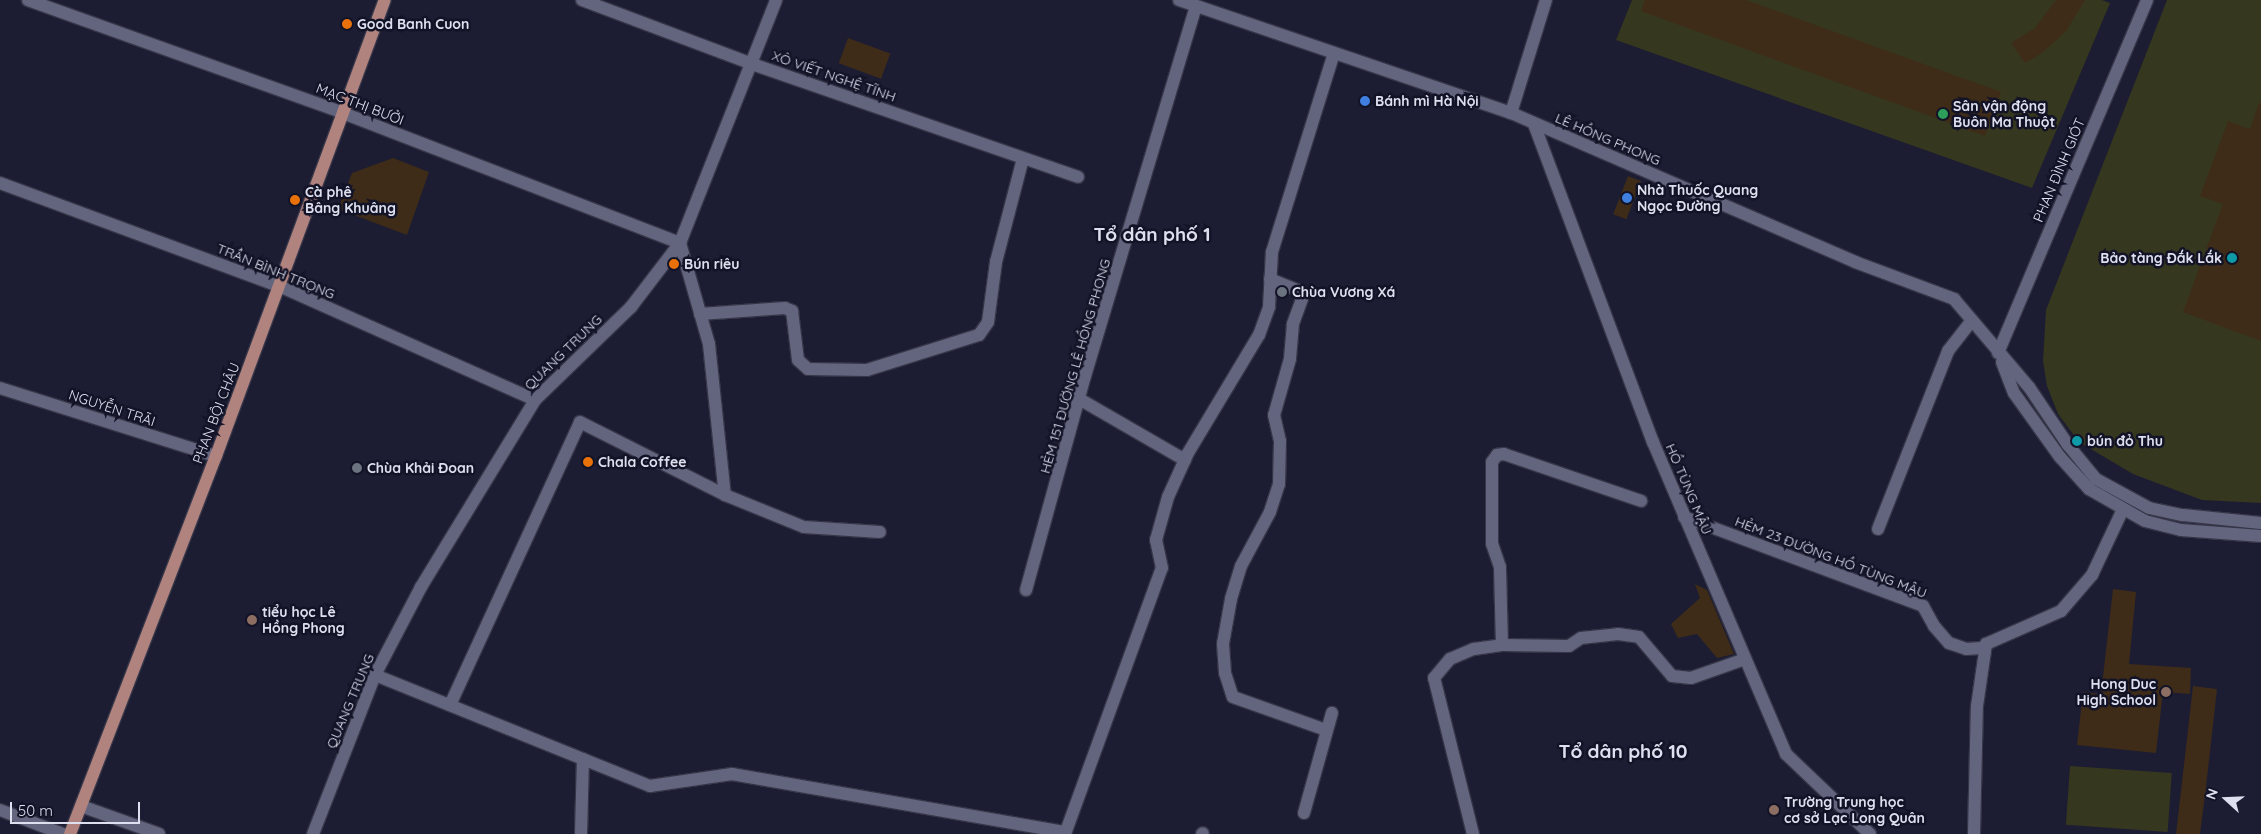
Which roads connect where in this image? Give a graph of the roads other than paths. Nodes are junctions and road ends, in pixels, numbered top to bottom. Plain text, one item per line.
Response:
1 (28, 0) edge
2 (386, 0) edge
3 (582, 0) edge
4 (776, 0) edge
5 (1179, 0) edge
6 (1546, 0) edge
7 (2147, 0) edge
8 (1196, 6) junction
9 (1334, 53) junction
10 (752, 64) junction
11 (343, 113) junction
12 (1511, 113) junction
13 (1534, 124) junction
14 (1023, 158) junction
15 (1078, 176) dead end
16 (0, 183) edge
17 (680, 243) junction
18 (1270, 280) junction
19 (279, 286) junction
20 (700, 314) junction
21 (1972, 320) junction
22 (1998, 352) junction
23 (0, 388) edge
24 (534, 400) junction
25 (1081, 400) junction
26 (216, 456) junction
27 (1185, 460) junction
28 (725, 495) junction
29 (1641, 501) dead end
30 (2123, 509) junction
31 (1684, 517) junction
32 (2261, 522) edge
33 (1878, 529) dead end
34 (880, 532) dead end
35 (2261, 536) edge
36 (1026, 590) dead end
37 (1502, 645) junction
38 (1981, 648) dead end
39 (1745, 659) junction
40 (375, 675) junction
41 (450, 706) junction
42 (1332, 712) dead end
43 (1326, 730) junction
44 (583, 760) junction
45 (81, 806) junction
46 (0, 810) edge
47 (1304, 813) dead end
48 (1065, 833) edge
49 (63, 834) edge
50 (70, 834) edge
51 (159, 834) edge
52 (314, 834) edge
53 (581, 834) edge
54 (1473, 834) edge
55 (1870, 834) edge
56 (1974, 834) edge

1 - 11 street, MẠC THỊ BƯỞI
2 - 11 main road, PHAN BỘI CHÂU
3 - 10 street, XÔ VIẾT NGHỆ TĨNH
4 - 10 street, QUANG TRUNG
5 - 8 street, LÊ HỒNG PHONG
6 - 12 street
7 - 22 street, PHAN ĐÌNH GIÓT
8 - 9 street, LÊ HỒNG PHONG
8 - 25 street, HẺM 151 ĐƯỜNG LÊ HỒNG PHONG
9 - 12 street, LÊ HỒNG PHONG
9 - 18 street
10 - 14 street, XÔ VIẾT NGHỆ TĨNH
10 - 17 street, QUANG TRUNG
11 - 17 street, MẠC THỊ BƯỞI
11 - 19 main road, PHAN BỘI CHÂU
12 - 13 street, LÊ HỒNG PHONG
13 - 21 street, LÊ HỒNG PHONG
13 - 31 street, HỒ TÙNG MẬU
14 - 15 street, XÔ VIẾT NGHỆ TĨNH
14 - 20 street
16 - 19 street, TRẦN BÌNH TRỌNG
17 - 20 street
17 - 24 street, QUANG TRUNG
18 - 27 street
18 - 43 street
19 - 24 street, TRẦN BÌNH TRỌNG
19 - 26 main road, PHAN BỘI CHÂU
20 - 28 street
21 - 22 street, LÊ HỒNG PHONG
21 - 33 street
22 - 30 street, LÊ HỒNG PHONG
22 - 32 street, LÊ HỒNG PHONG
23 - 26 street, NGUYỄN TRÃI
24 - 40 street, QUANG TRUNG
25 - 27 street
25 - 36 street, HẺM 151 ĐƯỜNG LÊ HỒNG PHONG
26 - 45 main road, PHAN BỘI CHÂU
27 - 48 street
28 - 34 street
28 - 41 street
29 - 37 street
30 - 35 street, LÊ HỒNG PHONG
30 - 56 street
31 - 38 street, HẺM 23 ĐƯỜNG HỒ TÙNG MẬU
31 - 39 street, HỒ TÙNG MẬU
37 - 39 street
37 - 54 street
39 - 55 street, HỒ TÙNG MẬU
40 - 41 street
40 - 52 street, QUANG TRUNG
41 - 44 street
42 - 43 street
43 - 47 street
44 - 48 street
44 - 53 street
45 - 50 main road, PHAN BỘI CHÂU
45 - 51 street
46 - 49 street

